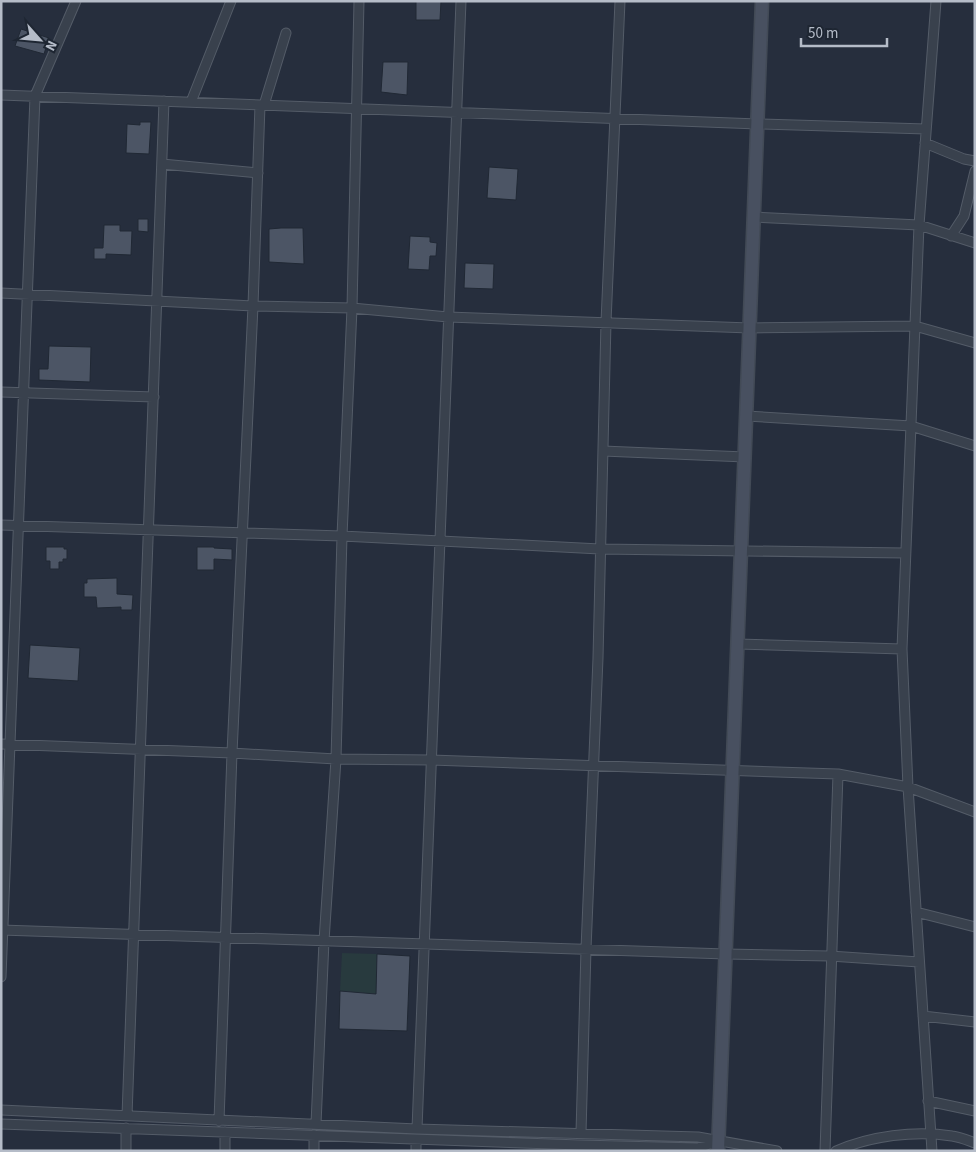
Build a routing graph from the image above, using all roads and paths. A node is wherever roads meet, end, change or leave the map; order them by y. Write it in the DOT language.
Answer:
graph roads {
  1 [pos="76,1"];
  2 [pos="231,1"];
  3 [pos="359,1"];
  4 [pos="461,1"];
  5 [pos="620,1"];
  6 [pos="762,1"];
  7 [pos="936,1"];
  8 [pos="286,33"];
  9 [pos="1,95"];
  10 [pos="35,96"];
  11 [pos="164,101"];
  12 [pos="191,102"];
  13 [pos="262,105"];
  14 [pos="356,109"];
  15 [pos="457,112"];
  16 [pos="614,118"];
  17 [pos="758,124"];
  18 [pos="926,129"];
  19 [pos="925,143"];
  20 [pos="975,161"];
  21 [pos="162,164"];
  22 [pos="975,171"];
  23 [pos="258,174"];
  24 [pos="754,218"];
  25 [pos="919,226"];
  26 [pos="951,236"];
  27 [pos="975,243"];
  28 [pos="1,293"];
  29 [pos="28,294"];
  30 [pos="157,302"];
  31 [pos="254,306"];
  32 [pos="352,308"];
  33 [pos="448,317"];
  34 [pos="606,322"];
  35 [pos="915,326"];
  36 [pos="750,328"];
  37 [pos="975,343"];
  38 [pos="1,392"];
  39 [pos="24,392"];
  40 [pos="154,397"];
  41 [pos="746,416"];
  42 [pos="911,426"];
  43 [pos="975,446"];
  44 [pos="603,451"];
  45 [pos="745,457"];
  46 [pos="1,525"];
  47 [pos="18,526"];
  48 [pos="150,531"];
  49 [pos="242,534"];
  50 [pos="342,536"];
  51 [pos="440,542"];
  52 [pos="600,549"];
  53 [pos="741,550"];
  54 [pos="905,553"];
  55 [pos="738,644"];
  56 [pos="902,649"];
  57 [pos="6,744"];
  58 [pos="141,749"];
  59 [pos="232,753"];
  60 [pos="336,759"];
  61 [pos="431,760"];
  62 [pos="594,767"];
  63 [pos="733,771"];
  64 [pos="838,774"];
  65 [pos="908,787"];
  66 [pos="975,812"];
  67 [pos="916,912"];
  68 [pos="975,927"];
  69 [pos="2,930"];
  70 [pos="134,934"];
  71 [pos="226,937"];
  72 [pos="324,940"];
  73 [pos="424,944"];
  74 [pos="586,949"];
  75 [pos="726,954"];
  76 [pos="830,956"];
  77 [pos="919,962"];
  78 [pos="1,977"];
  79 [pos="923,1016"];
  80 [pos="975,1022"];
  81 [pos="928,1101"];
  82 [pos="1,1110"];
  83 [pos="975,1111"];
  84 [pos="127,1116"];
  85 [pos="219,1121"];
  86 [pos="1,1124"];
  87 [pos="316,1124"];
  88 [pos="126,1128"];
  89 [pos="416,1129"];
  90 [pos="225,1132"];
  91 [pos="581,1133"];
  92 [pos="930,1134"];
  93 [pos="314,1135"];
  94 [pos="416,1140"];
  95 [pos="975,1143"];
  96 [pos="718,1146"];
  97 [pos="580,1148"];
  98 [pos="126,1151"];
  99 [pos="224,1151"];
  100 [pos="314,1151"];
  101 [pos="416,1151"];
  102 [pos="776,1151"];
  103 [pos="824,1151"];
  104 [pos="836,1151"];
  105 [pos="932,1151"];
  1 -- 10 [label="street"];
  2 -- 12 [label="street"];
  3 -- 14 [label="street"];
  4 -- 15 [label="street"];
  5 -- 16 [label="street"];
  6 -- 17 [label="street"];
  7 -- 18 [label="street"];
  8 -- 13 [label="street"];
  9 -- 10 [label="street"];
  10 -- 11 [label="street"];
  10 -- 29 [label="street"];
  11 -- 12 [label="street"];
  11 -- 21 [label="street"];
  12 -- 13 [label="street"];
  13 -- 14 [label="street"];
  13 -- 23 [label="street"];
  14 -- 15 [label="street"];
  14 -- 32 [label="street"];
  15 -- 16 [label="street"];
  15 -- 33 [label="street"];
  16 -- 17 [label="street"];
  16 -- 34 [label="street"];
  17 -- 18 [label="street"];
  17 -- 24 [label="street"];
  18 -- 19 [label="street"];
  19 -- 20 [label="street"];
  19 -- 25 [label="street"];
  21 -- 23 [label="street"];
  21 -- 30 [label="street"];
  22 -- 26 [label="street"];
  23 -- 31 [label="street"];
  24 -- 25 [label="street"];
  24 -- 36 [label="street"];
  25 -- 26 [label="street"];
  25 -- 35 [label="street"];
  26 -- 27 [label="street"];
  28 -- 29 [label="street"];
  29 -- 30 [label="street"];
  29 -- 39 [label="street"];
  30 -- 31 [label="street"];
  30 -- 40 [label="street"];
  31 -- 32 [label="street"];
  31 -- 49 [label="street"];
  32 -- 33 [label="street"];
  32 -- 50 [label="street"];
  33 -- 34 [label="street"];
  33 -- 51 [label="street"];
  34 -- 36 [label="street"];
  34 -- 44 [label="street"];
  35 -- 36 [label="street"];
  35 -- 37 [label="street"];
  35 -- 42 [label="street"];
  36 -- 41 [label="street"];
  38 -- 39 [label="street"];
  39 -- 40 [label="street"];
  39 -- 47 [label="street"];
  40 -- 48 [label="street"];
  41 -- 42 [label="street"];
  41 -- 45 [label="street"];
  42 -- 43 [label="street"];
  42 -- 54 [label="street"];
  44 -- 45 [label="street"];
  44 -- 52 [label="street"];
  45 -- 53 [label="street"];
  46 -- 47 [label="street"];
  47 -- 48 [label="street"];
  47 -- 57 [label="street"];
  48 -- 49 [label="street"];
  48 -- 58 [label="street"];
  49 -- 50 [label="street"];
  49 -- 59 [label="street"];
  50 -- 51 [label="street"];
  50 -- 60 [label="street"];
  51 -- 52 [label="street"];
  51 -- 61 [label="street"];
  52 -- 53 [label="street"];
  52 -- 62 [label="street"];
  53 -- 54 [label="street"];
  53 -- 55 [label="street"];
  54 -- 56 [label="street"];
  55 -- 56 [label="street"];
  55 -- 63 [label="street"];
  56 -- 65 [label="street"];
  57 -- 58 [label="street"];
  57 -- 69 [label="street"];
  58 -- 59 [label="street"];
  58 -- 70 [label="street"];
  59 -- 60 [label="street"];
  59 -- 71 [label="street"];
  60 -- 61 [label="street"];
  60 -- 72 [label="street"];
  61 -- 62 [label="street"];
  61 -- 73 [label="street"];
  62 -- 63 [label="street"];
  62 -- 74 [label="street"];
  63 -- 64 [label="street"];
  63 -- 75 [label="street"];
  64 -- 65 [label="street"];
  64 -- 76 [label="street"];
  65 -- 66 [label="street"];
  65 -- 67 [label="street"];
  67 -- 68 [label="street"];
  67 -- 77 [label="street"];
  69 -- 70 [label="street"];
  69 -- 78 [label="street"];
  70 -- 71 [label="street"];
  70 -- 84 [label="street"];
  71 -- 72 [label="street"];
  71 -- 85 [label="street"];
  72 -- 73 [label="street"];
  72 -- 87 [label="street"];
  73 -- 74 [label="street"];
  73 -- 89 [label="street"];
  74 -- 75 [label="street"];
  74 -- 91 [label="street"];
  75 -- 76 [label="street"];
  75 -- 96 [label="street"];
  76 -- 77 [label="street"];
  76 -- 103 [label="street"];
  77 -- 79 [label="street"];
  79 -- 80 [label="street"];
  79 -- 81 [label="street"];
  81 -- 83 [label="street"];
  81 -- 92 [label="street"];
  82 -- 84 [label="street"];
  84 -- 85 [label="street"];
  85 -- 87 [label="street"];
  86 -- 88 [label="street"];
  87 -- 89 [label="street"];
  88 -- 90 [label="street"];
  88 -- 98 [label="street"];
  89 -- 91 [label="street"];
  90 -- 93 [label="street"];
  90 -- 99 [label="street"];
  91 -- 96 [label="street"];
  92 -- 95 [label="street"];
  92 -- 104 [label="street"];
  92 -- 105 [label="street"];
  93 -- 94 [label="street"];
  93 -- 100 [label="street"];
  94 -- 97 [label="street"];
  94 -- 101 [label="street"];
  96 -- 97 [label="street"];
  96 -- 102 [label="street"];
}
